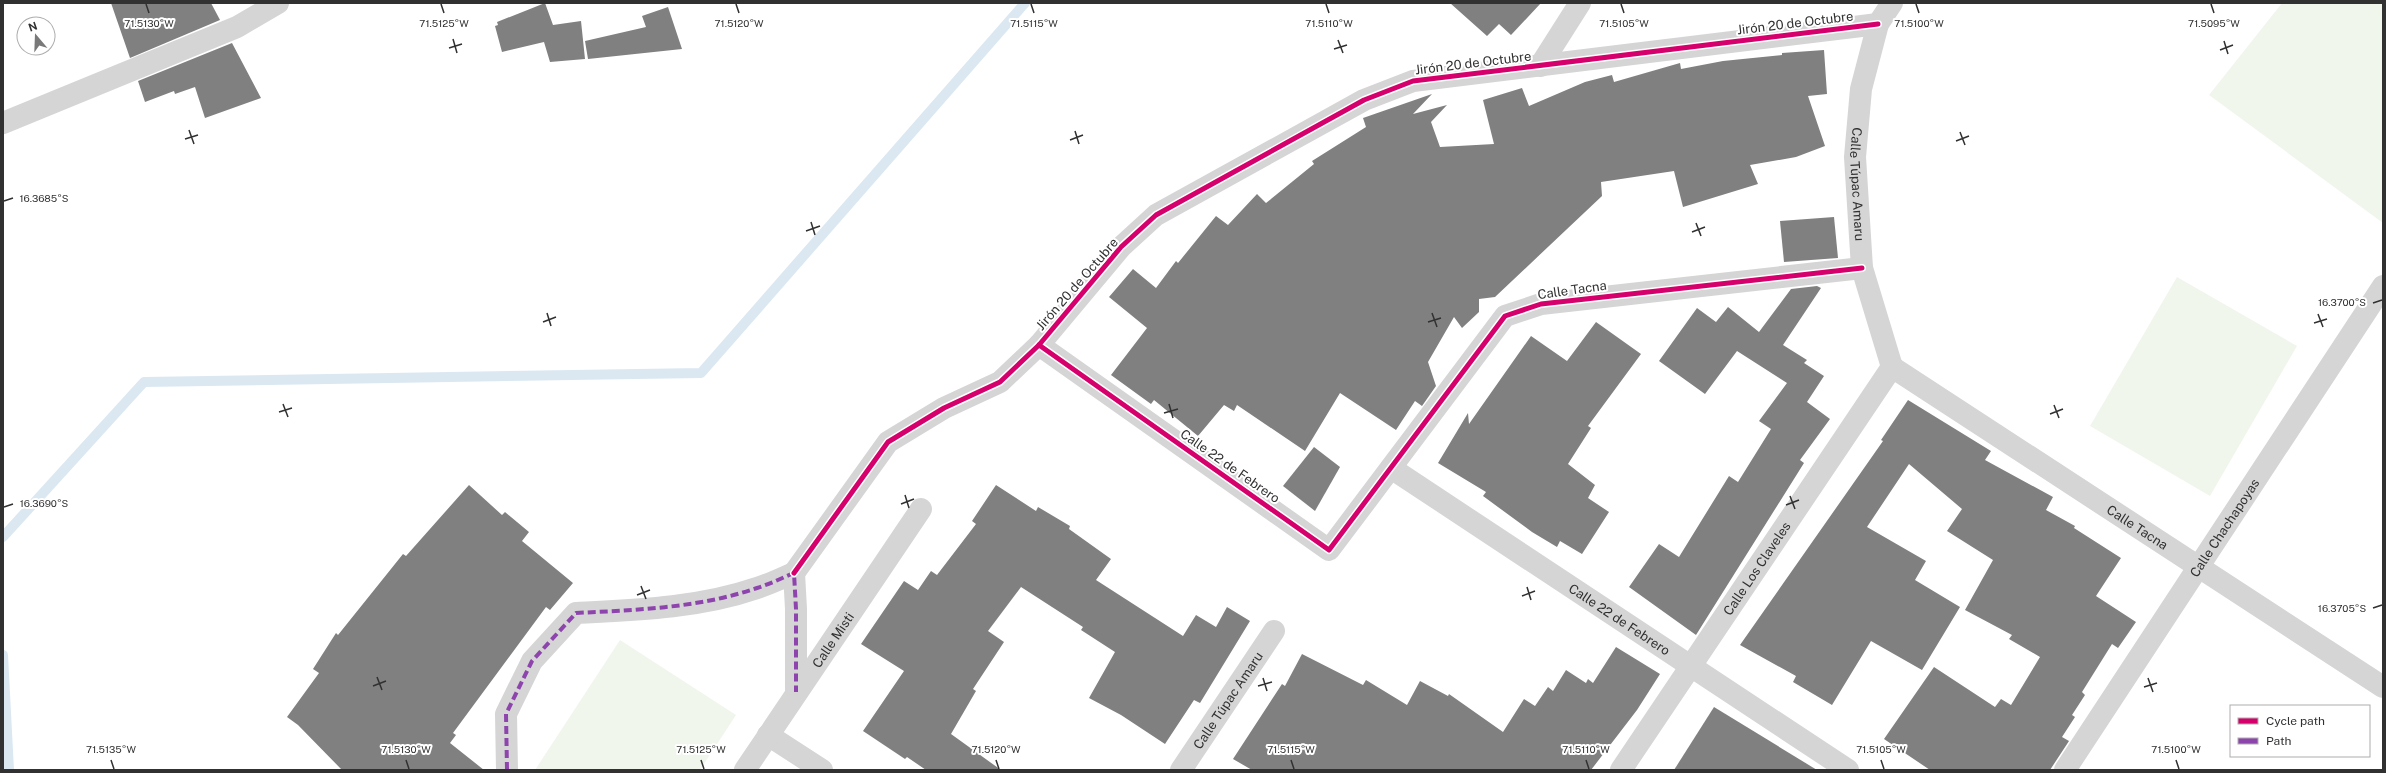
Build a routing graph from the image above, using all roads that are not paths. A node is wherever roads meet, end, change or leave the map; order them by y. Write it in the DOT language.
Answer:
graph roads {
  1 [pos="278,3"];
  2 [pos="1580,3"];
  3 [pos="1892,3"];
  4 [pos="1878,24"];
  5 [pos="1540,66"];
  6 [pos="3,123"];
  7 [pos="1862,268"];
  8 [pos="2383,286"];
  9 [pos="1039,344"];
  10 [pos="1892,368"];
  11 [pos="1391,468"];
  12 [pos="921,509"];
  13 [pos="1329,550"];
  14 [pos="2198,567"];
  15 [pos="794,572"];
  16 [pos="1274,631"];
  17 [pos="1691,666"];
  18 [pos="2383,687"];
  19 [pos="796,692"];
  20 [pos="768,735"];
  21 [pos="507,770"];
  22 [pos="744,770"];
  23 [pos="822,770"];
  24 [pos="1181,770"];
  25 [pos="1621,770"];
  26 [pos="1848,770"];
  27 [pos="2065,770"];
  1 -- 6 [label="street"];
  2 -- 5 [label="street"];
  3 -- 4 [label="street, Calle Túpac Amaru"];
  4 -- 5 [label="street, Jirón 20 de Octubre"];
  4 -- 7 [label="street, Calle Túpac Amaru"];
  5 -- 9 [label="street, Jirón 20 de Octubre"];
  7 -- 10 [label="street, Calle Túpac Amaru"];
  7 -- 11 [label="street, Calle Tacna"];
  8 -- 14 [label="street, Calle Chachapoyas"];
  9 -- 13 [label="street, Calle 22 de Febrero"];
  9 -- 15 [label="street, Jirón 20 de Octubre"];
  10 -- 14 [label="street, Calle Tacna"];
  10 -- 17 [label="street, Calle Los Claveles"];
  11 -- 13 [label="street, Calle Tacna"];
  11 -- 17 [label="street, Calle 22 de Febrero"];
  12 -- 19 [label="street, Calle Misti"];
  14 -- 18 [label="street, Calle Tacna"];
  14 -- 27 [label="street, Calle Chachapoyas"];
  15 -- 19 [label="street"];
  15 -- 21 [label="street"];
  16 -- 24 [label="street, Calle Túpac Amaru"];
  17 -- 25 [label="street, Calle Los Claveles"];
  17 -- 26 [label="street, Calle 22 de Febrero"];
  19 -- 20 [label="street, Calle Misti"];
  20 -- 22 [label="street, Calle Misti"];
  20 -- 23 [label="street"];
}
